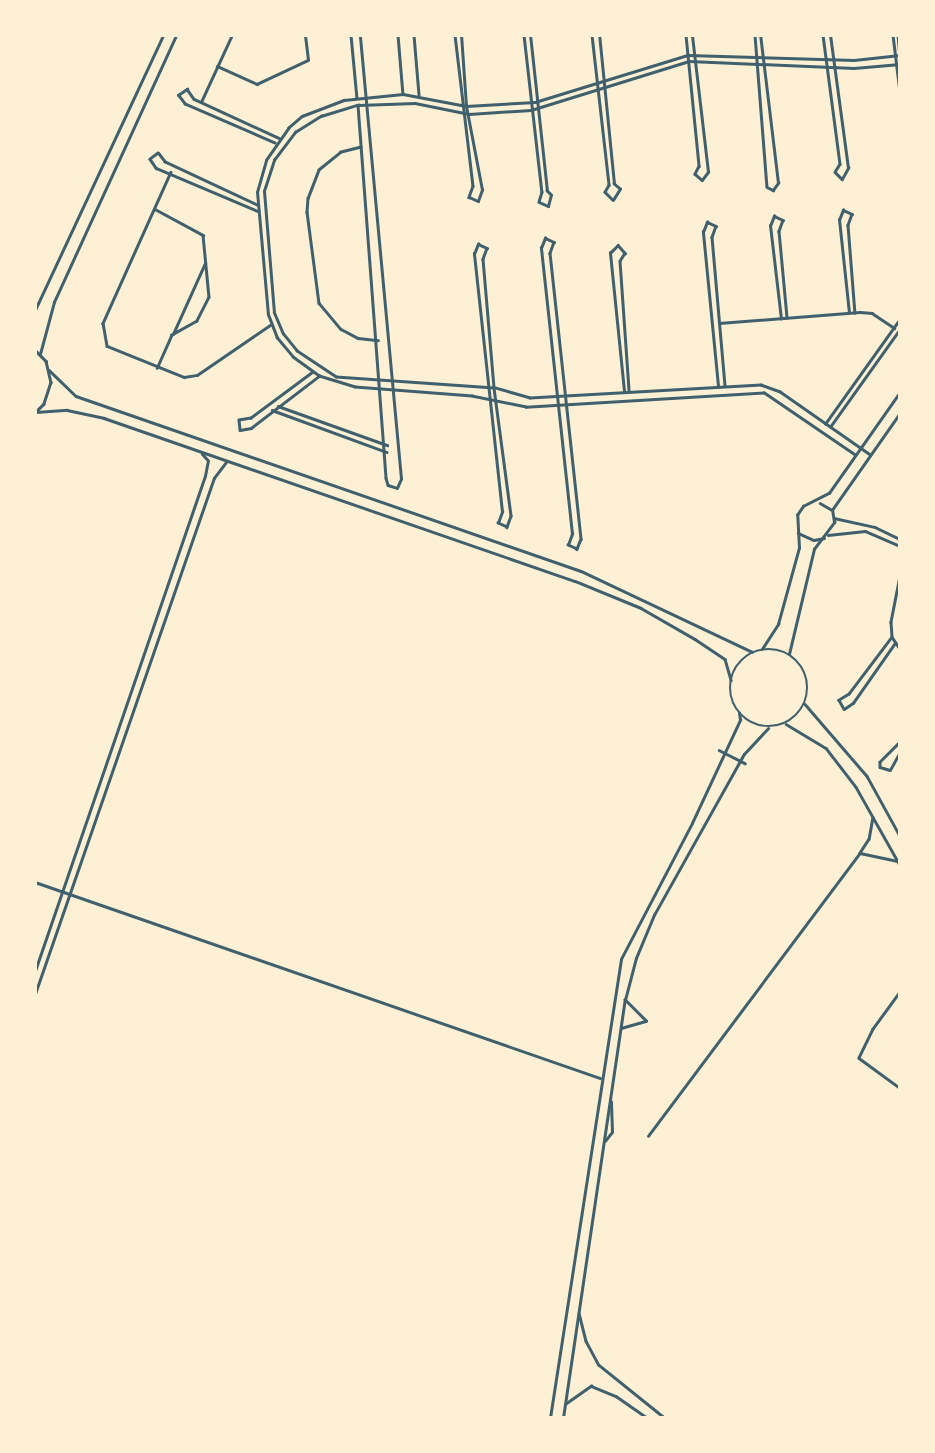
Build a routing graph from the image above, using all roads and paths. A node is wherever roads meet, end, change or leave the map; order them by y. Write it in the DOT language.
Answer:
graph roads {
  1 [pos="163,35"];
  2 [pos="176,35"];
  3 [pos="232,35"];
  4 [pos="305,35"];
  5 [pos="351,35"];
  6 [pos="360,35"];
  7 [pos="398,35"];
  8 [pos="414,35"];
  9 [pos="455,35"];
  10 [pos="461,35"];
  11 [pos="524,35"];
  12 [pos="530,35"];
  13 [pos="592,35"];
  14 [pos="599,35"];
  15 [pos="686,35"];
  16 [pos="692,35"];
  17 [pos="755,35"];
  18 [pos="760,35"];
  19 [pos="823,35"];
  20 [pos="830,35"];
  21 [pos="892,35"];
  22 [pos="898,35"];
  23 [pos="688,55"];
  24 [pos="694,55"];
  25 [pos="894,55"];
  26 [pos="900,55"];
  27 [pos="760,57"];
  28 [pos="825,59"];
  29 [pos="832,59"];
  30 [pos="689,61"];
  31 [pos="695,62"];
  32 [pos="757,64"];
  33 [pos="764,64"];
  34 [pos="899,64"];
  35 [pos="217,66"];
  36 [pos="827,67"];
  37 [pos="834,67"];
  38 [pos="604,82"];
  39 [pos="597,86"];
  40 [pos="603,87"];
  41 [pos="900,92"];
  42 [pos="403,94"];
  43 [pos="419,96"];
  44 [pos="365,97"];
  45 [pos="357,98"];
  46 [pos="201,102"];
  47 [pos="533,102"];
  48 [pos="366,104"];
  49 [pos="358,105"];
  50 [pos="461,105"];
  51 [pos="466,106"];
  52 [pos="536,109"];
  53 [pos="531,110"];
  54 [pos="462,113"];
  55 [pos="469,114"];
  56 [pos="279,138"];
  57 [pos="275,143"];
  58 [pos="361,147"];
  59 [pos="172,172"];
  60 [pos="257,205"];
  61 [pos="155,209"];
  62 [pos="258,211"];
  63 [pos="206,260"];
  64 [pos="35,310"];
  65 [pos="849,313"];
  66 [pos="855,313"];
  67 [pos="781,318"];
  68 [pos="787,318"];
  69 [pos="900,319"];
  70 [pos="719,323"];
  71 [pos="271,325"];
  72 [pos="894,328"];
  73 [pos="900,329"];
  74 [pos="172,335"];
  75 [pos="378,340"];
  76 [pos="35,350"];
  77 [pos="40,354"];
  78 [pos="157,368"];
  79 [pos="49,370"];
  80 [pos="313,372"];
  81 [pos="319,376"];
  82 [pos="392,380"];
  83 [pos="381,381"];
  84 [pos="725,385"];
  85 [pos="718,386"];
  86 [pos="487,387"];
  87 [pos="382,388"];
  88 [pos="392,388"];
  89 [pos="494,388"];
  90 [pos="624,391"];
  91 [pos="629,391"];
  92 [pos="900,392"];
  93 [pos="564,396"];
  94 [pos="555,397"];
  95 [pos="489,399"];
  96 [pos="496,400"];
  97 [pos="278,405"];
  98 [pos="558,405"];
  99 [pos="566,405"];
  100 [pos="272,410"];
  101 [pos="35,412"];
  102 [pos="900,412"];
  103 [pos="825,424"];
  104 [pos="830,427"];
  105 [pos="387,446"];
  106 [pos="860,448"];
  107 [pos="199,452"];
  108 [pos="387,452"];
  109 [pos="855,455"];
  110 [pos="870,455"];
  111 [pos="228,462"];
  112 [pos="818,502"];
  113 [pos="832,510"];
  114 [pos="834,518"];
  115 [pos="798,533"];
  116 [pos="827,536"];
  117 [pos="900,539"];
  118 [pos="900,546"];
  119 [pos="900,576"];
  120 [pos="892,637"];
  121 [pos="895,643"];
  122 [pos="762,649"];
  123 [pos="900,649"];
  124 [pos="752,652"];
  125 [pos="789,654"];
  126 [pos="731,680"];
  127 [pos="805,704"];
  128 [pos="738,713"];
  129 [pos="786,724"];
  130 [pos="768,728"];
  131 [pos="900,742"];
  132 [pos="719,750"];
  133 [pos="900,752"];
  134 [pos="724,753"];
  135 [pos="742,762"];
  136 [pos="873,817"];
  137 [pos="900,836"];
  138 [pos="860,853"];
  139 [pos="899,863"];
  140 [pos="35,882"];
  141 [pos="62,892"];
  142 [pos="69,894"];
  143 [pos="35,971"];
  144 [pos="900,992"];
  145 [pos="35,994"];
  146 [pos="625,1000"];
  147 [pos="620,1028"];
  148 [pos="600,1078"];
  149 [pos="900,1088"];
  150 [pos="610,1101"];
  151 [pos="648,1136"];
  152 [pos="603,1144"];
  153 [pos="579,1312"];
  154 [pos="565,1404"];
  155 [pos="551,1418"];
  156 [pos="563,1418"];
  157 [pos="647,1418"];
  158 [pos="665,1418"];
  1 -- 64 [label="street"];
  2 -- 77 [label="street"];
  3 -- 35 [label="street"];
  4 -- 35 [label="street"];
  5 -- 45 [label="street"];
  6 -- 44 [label="street"];
  7 -- 42 [label="street"];
  8 -- 43 [label="street"];
  9 -- 50 [label="street"];
  10 -- 51 [label="street"];
  11 -- 47 [label="street"];
  12 -- 47 [label="street"];
  13 -- 39 [label="street"];
  14 -- 38 [label="street"];
  15 -- 23 [label="street"];
  16 -- 24 [label="street"];
  17 -- 27 [label="street"];
  18 -- 27 [label="street"];
  19 -- 28 [label="street"];
  20 -- 29 [label="street"];
  21 -- 25 [label="street"];
  22 -- 26 [label="street"];
  23 -- 24 [label="street"];
  23 -- 30 [label="street"];
  23 -- 38 [label="street"];
  24 -- 27 [label="street"];
  24 -- 31 [label="street"];
  25 -- 26 [label="street"];
  25 -- 29 [label="street"];
  25 -- 34 [label="street"];
  27 -- 28 [label="street"];
  27 -- 32 [label="street"];
  27 -- 33 [label="street"];
  28 -- 29 [label="street"];
  28 -- 36 [label="street"];
  29 -- 37 [label="street"];
  30 -- 31 [label="street"];
  30 -- 31 [label="street"];
  30 -- 40 [label="street"];
  31 -- 32 [label="street"];
  32 -- 33 [label="street"];
  32 -- 33 [label="street"];
  33 -- 36 [label="street"];
  34 -- 37 [label="street"];
  34 -- 41 [label="street"];
  35 -- 46 [label="street"];
  36 -- 37 [label="street"];
  36 -- 37 [label="street"];
  38 -- 39 [label="street"];
  38 -- 40 [label="street"];
  39 -- 40 [label="street"];
  39 -- 40 [label="street"];
  39 -- 47 [label="street"];
  39 -- 52 [label="street"];
  42 -- 43 [label="street"];
  42 -- 44 [label="street"];
  43 -- 50 [label="street"];
  44 -- 45 [label="street"];
  44 -- 48 [label="street"];
  45 -- 56 [label="street"];
  46 -- 56 [label="street"];
  46 -- 57 [label="street"];
  47 -- 51 [label="street"];
  47 -- 52 [label="street"];
  47 -- 53 [label="street"];
  48 -- 49 [label="street"];
  48 -- 54 [label="street"];
  48 -- 82 [label="street"];
  49 -- 58 [label="street"];
  49 -- 83 [label="street"];
  50 -- 51 [label="street"];
  50 -- 54 [label="street"];
  51 -- 55 [label="street"];
  52 -- 53 [label="street"];
  52 -- 53 [label="street"];
  53 -- 55 [label="street"];
  54 -- 55 [label="street"];
  54 -- 55 [label="street"];
  56 -- 57 [label="street"];
  57 -- 60 [label="street"];
  58 -- 75 [label="street"];
  58 -- 75 [label="street"];
  59 -- 60 [label="street"];
  59 -- 61 [label="street"];
  59 -- 62 [label="street"];
  60 -- 62 [label="street"];
  61 -- 63 [label="street"];
  61 -- 78 [label="street"];
  62 -- 71 [label="street"];
  63 -- 74 [label="street"];
  63 -- 74 [label="street"];
  65 -- 66 [label="street"];
  65 -- 66 [label="street"];
  65 -- 68 [label="street"];
  66 -- 72 [label="street"];
  67 -- 68 [label="street"];
  67 -- 68 [label="street"];
  67 -- 70 [label="street"];
  69 -- 72 [label="street"];
  70 -- 84 [label="street"];
  70 -- 85 [label="street"];
  71 -- 78 [label="street"];
  71 -- 80 [label="street"];
  72 -- 103 [label="street"];
  73 -- 104 [label="street"];
  74 -- 78 [label="street"];
  75 -- 83 [label="street"];
  76 -- 77 [label="street"];
  77 -- 79 [label="street"];
  79 -- 101 [label="street"];
  79 -- 124 [label="street"];
  80 -- 81 [label="street"];
  80 -- 100 [label="street"];
  81 -- 87 [label="street"];
  81 -- 97 [label="street"];
  82 -- 83 [label="street"];
  82 -- 86 [label="street"];
  82 -- 88 [label="street"];
  83 -- 87 [label="street"];
  84 -- 85 [label="street"];
  84 -- 103 [label="street"];
  85 -- 91 [label="street"];
  86 -- 89 [label="street"];
  86 -- 89 [label="street"];
  86 -- 95 [label="street"];
  87 -- 88 [label="street"];
  87 -- 105 [label="street"];
  88 -- 95 [label="street"];
  88 -- 108 [label="street"];
  89 -- 94 [label="street"];
  89 -- 96 [label="street"];
  90 -- 91 [label="street"];
  90 -- 91 [label="street"];
  90 -- 93 [label="street"];
  92 -- 106 [label="street"];
  93 -- 94 [label="street"];
  93 -- 94 [label="street"];
  93 -- 99 [label="street"];
  94 -- 98 [label="street"];
  95 -- 96 [label="street"];
  95 -- 96 [label="street"];
  96 -- 98 [label="street"];
  97 -- 100 [label="street"];
  97 -- 105 [label="street"];
  98 -- 99 [label="street"];
  98 -- 99 [label="street"];
  99 -- 109 [label="street"];
  100 -- 108 [label="street"];
  101 -- 107 [label="street"];
  102 -- 110 [label="street"];
  103 -- 104 [label="street"];
  104 -- 106 [label="street"];
  105 -- 108 [label="street"];
  106 -- 109 [label="street"];
  106 -- 110 [label="street"];
  107 -- 111 [label="street"];
  107 -- 141 [label="street"];
  109 -- 112 [label="street"];
  110 -- 113 [label="street"];
  111 -- 126 [label="street"];
  111 -- 142 [label="street"];
  112 -- 113 [label="street"];
  112 -- 115 [label="street"];
  113 -- 114 [label="street"];
  114 -- 116 [label="street"];
  114 -- 117 [label="street"];
  115 -- 116 [label="street"];
  115 -- 122 [label="street"];
  116 -- 118 [label="street"];
  116 -- 125 [label="street"];
  119 -- 120 [label="street"];
  120 -- 121 [label="street"];
  120 -- 121 [label="street"];
  121 -- 123 [label="street"];
  122 -- 124 [label="street"];
  122 -- 125 [label="street"];
  124 -- 126 [label="street"];
  125 -- 127 [label="street"];
  126 -- 128 [label="street"];
  127 -- 129 [label="street"];
  127 -- 137 [label="street"];
  128 -- 130 [label="street"];
  128 -- 134 [label="street"];
  129 -- 130 [label="street"];
  129 -- 136 [label="street"];
  130 -- 135 [label="street"];
  131 -- 133 [label="street"];
  132 -- 134 [label="street"];
  134 -- 135 [label="street"];
  134 -- 148 [label="street"];
  135 -- 146 [label="street"];
  136 -- 138 [label="street"];
  136 -- 139 [label="street"];
  138 -- 139 [label="street"];
  138 -- 151 [label="street"];
  140 -- 141 [label="street"];
  141 -- 142 [label="street"];
  141 -- 143 [label="street"];
  142 -- 145 [label="street"];
  142 -- 148 [label="street"];
  144 -- 149 [label="street"];
  146 -- 147 [label="street"];
  146 -- 147 [label="street"];
  147 -- 150 [label="street"];
  148 -- 155 [label="street"];
  150 -- 152 [label="street"];
  150 -- 152 [label="street"];
  152 -- 153 [label="street"];
  153 -- 154 [label="street"];
  153 -- 158 [label="street"];
  154 -- 156 [label="street"];
  154 -- 157 [label="street"];
}
